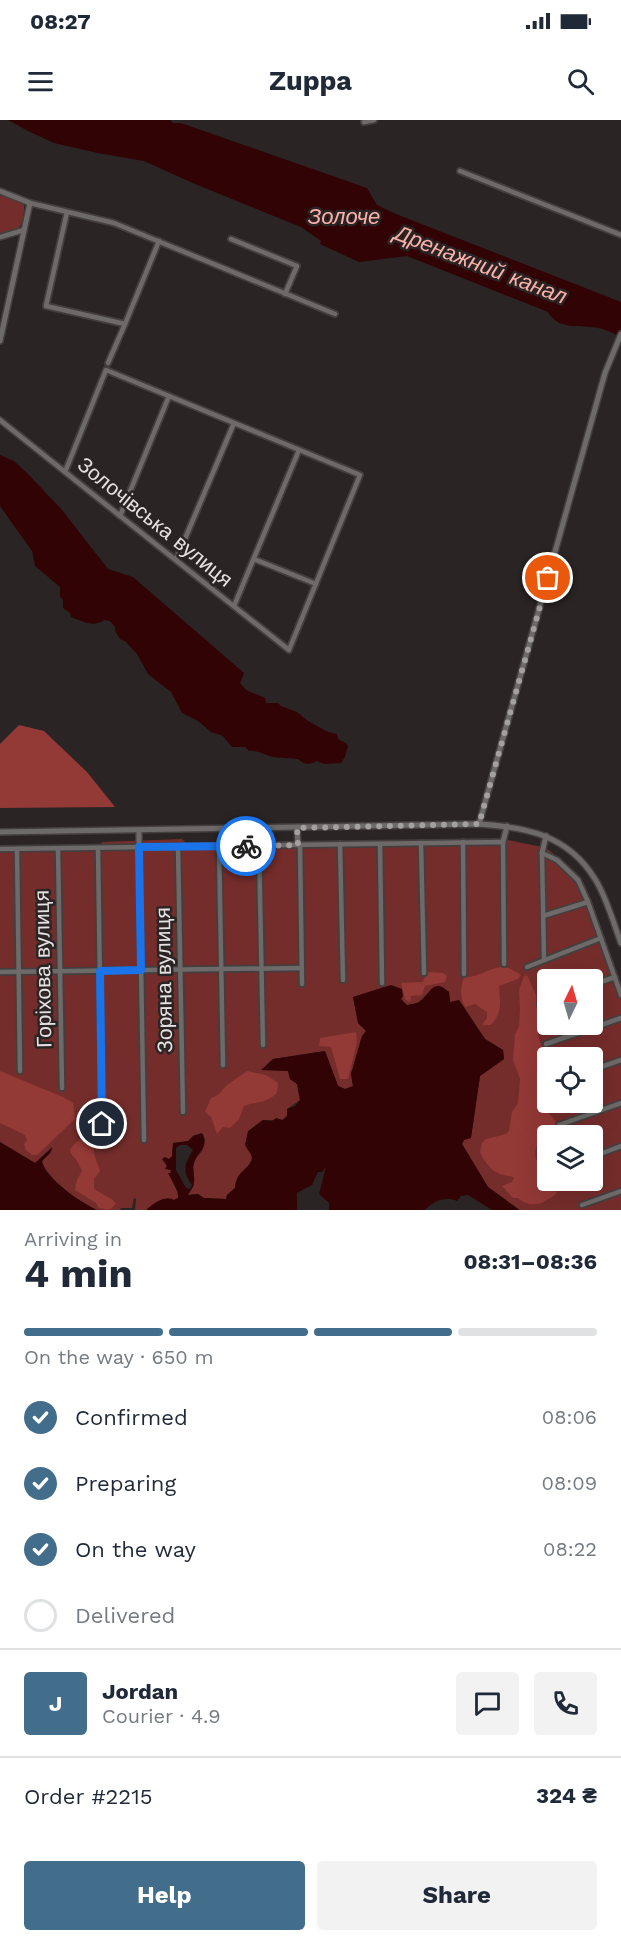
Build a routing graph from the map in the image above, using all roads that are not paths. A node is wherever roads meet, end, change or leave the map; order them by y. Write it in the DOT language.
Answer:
graph roads {
  1 [pos="374,120"];
  2 [pos="364,122"];
  3 [pos="460,171"];
  4 [pos="1,192"];
  5 [pos="30,203"];
  6 [pos="67,212"];
  7 [pos="24,230"];
  8 [pos="621,235"];
  9 [pos="0,237"];
  10 [pos="231,239"];
  11 [pos="159,241"];
  12 [pos="285,294"];
  13 [pos="335,314"];
  14 [pos="125,324"];
  15 [pos="620,336"];
  16 [pos="0,341"];
  17 [pos="108,363"];
  18 [pos="169,396"];
  19 [pos="0,420"];
  20 [pos="234,423"];
  21 [pos="299,450"];
  22 [pos="65,471"];
  23 [pos="120,516"];
  24 [pos="254,559"];
  25 [pos="176,560"];
  26 [pos="316,584"];
  27 [pos="234,606"];
  28 [pos="479,824"];
  29 [pos="507,826"];
  30 [pos="297,828"];
  31 [pos="139,830"];
  32 [pos="0,832"];
  33 [pos="546,836"];
  34 [pos="463,842"];
  35 [pos="503,842"];
  36 [pos="421,843"];
  37 [pos="340,844"];
  38 [pos="380,844"];
  39 [pos="260,845"];
  40 [pos="299,845"];
  41 [pos="219,846"];
  42 [pos="139,847"];
  43 [pos="178,847"];
  44 [pos="98,848"];
  45 [pos="0,849"];
  46 [pos="16,849"];
  47 [pos="58,849"];
  48 [pos="542,853"];
  49 [pos="588,902"];
  50 [pos="543,916"];
  51 [pos="601,938"];
  52 [pos="621,943"];
  53 [pos="544,960"];
  54 [pos="504,964"];
  55 [pos="526,966"];
  56 [pos="262,968"];
  57 [pos="302,968"];
  58 [pos="180,969"];
  59 [pos="221,969"];
  60 [pos="141,970"];
  61 [pos="60,971"];
  62 [pos="100,971"];
  63 [pos="0,972"];
  64 [pos="19,972"];
  65 [pos="424,973"];
  66 [pos="464,974"];
  67 [pos="615,977"];
  68 [pos="343,980"];
  69 [pos="603,981"];
  70 [pos="382,983"];
  71 [pos="302,984"];
  72 [pos="621,995"];
  73 [pos="621,1018"];
  74 [pos="546,1044"];
  75 [pos="263,1045"];
  76 [pos="621,1060"];
  77 [pos="223,1065"];
  78 [pos="603,1066"];
  79 [pos="20,1071"];
  80 [pos="62,1088"];
  81 [pos="621,1103"];
  82 [pos="183,1112"];
  83 [pos="102,1124"];
  84 [pos="560,1125"];
  85 [pos="144,1140"];
  86 [pos="621,1146"];
  87 [pos="603,1152"];
  88 [pos="621,1191"];
  89 [pos="582,1205"];
  1 -- 2 [label="street"];
  3 -- 8 [label="street"];
  4 -- 5 [label="street"];
  5 -- 6 [label="street"];
  5 -- 7 [label="street"];
  6 -- 11 [label="street"];
  6 -- 14 [label="street"];
  7 -- 9 [label="street"];
  7 -- 16 [label="street"];
  10 -- 12 [label="street"];
  11 -- 12 [label="street"];
  11 -- 14 [label="street"];
  12 -- 13 [label="street"];
  14 -- 17 [label="street"];
  15 -- 28 [label="street"];
  18 -- 20 [label="street"];
  18 -- 22 [label="street"];
  18 -- 23 [label="street"];
  19 -- 22 [label="street, Золочівська вулиця"];
  20 -- 21 [label="street"];
  20 -- 25 [label="street"];
  21 -- 24 [label="street"];
  21 -- 26 [label="street"];
  22 -- 23 [label="street, Золочівська вулиця"];
  23 -- 25 [label="street, Золочівська вулиця"];
  24 -- 26 [label="street"];
  24 -- 27 [label="street"];
  25 -- 27 [label="street, Золочівська вулиця"];
  26 -- 27 [label="street, Золочівська вулиця"];
  28 -- 29 [label="street"];
  28 -- 30 [label="street"];
  29 -- 33 [label="street"];
  29 -- 35 [label="street"];
  30 -- 31 [label="street"];
  30 -- 40 [label="street"];
  31 -- 32 [label="street"];
  31 -- 42 [label="street"];
  33 -- 48 [label="street"];
  33 -- 52 [label="street"];
  34 -- 35 [label="street"];
  34 -- 36 [label="street"];
  34 -- 66 [label="street"];
  35 -- 54 [label="street"];
  36 -- 38 [label="street"];
  36 -- 65 [label="street"];
  37 -- 38 [label="street"];
  37 -- 40 [label="street"];
  37 -- 68 [label="street"];
  38 -- 70 [label="street"];
  39 -- 40 [label="street"];
  39 -- 41 [label="street"];
  39 -- 56 [label="street"];
  40 -- 57 [label="street"];
  41 -- 43 [label="street"];
  41 -- 59 [label="street"];
  42 -- 43 [label="street"];
  42 -- 44 [label="street"];
  42 -- 60 [label="street"];
  43 -- 58 [label="street, Зоряна вулиця"];
  44 -- 47 [label="street"];
  44 -- 62 [label="street"];
  45 -- 46 [label="street"];
  46 -- 47 [label="street"];
  46 -- 64 [label="street"];
  47 -- 61 [label="street, Горіхова вулиця"];
  48 -- 49 [label="street"];
  48 -- 50 [label="street"];
  49 -- 50 [label="street"];
  49 -- 51 [label="street"];
  50 -- 53 [label="street"];
  51 -- 53 [label="street"];
  51 -- 67 [label="street"];
  53 -- 55 [label="street"];
  56 -- 57 [label="street"];
  56 -- 59 [label="street"];
  56 -- 75 [label="street"];
  57 -- 71 [label="street"];
  58 -- 59 [label="street"];
  58 -- 60 [label="street"];
  58 -- 82 [label="street, Зоряна вулиця"];
  59 -- 77 [label="street"];
  60 -- 62 [label="street"];
  60 -- 85 [label="street"];
  61 -- 62 [label="street"];
  61 -- 64 [label="street"];
  61 -- 80 [label="street, Горіхова вулиця"];
  62 -- 83 [label="street"];
  63 -- 64 [label="street"];
  64 -- 79 [label="street"];
  67 -- 69 [label="street"];
  67 -- 72 [label="street"];
  73 -- 74 [label="street"];
  76 -- 78 [label="street"];
  81 -- 84 [label="street"];
  86 -- 87 [label="street"];
  88 -- 89 [label="street"];
}
